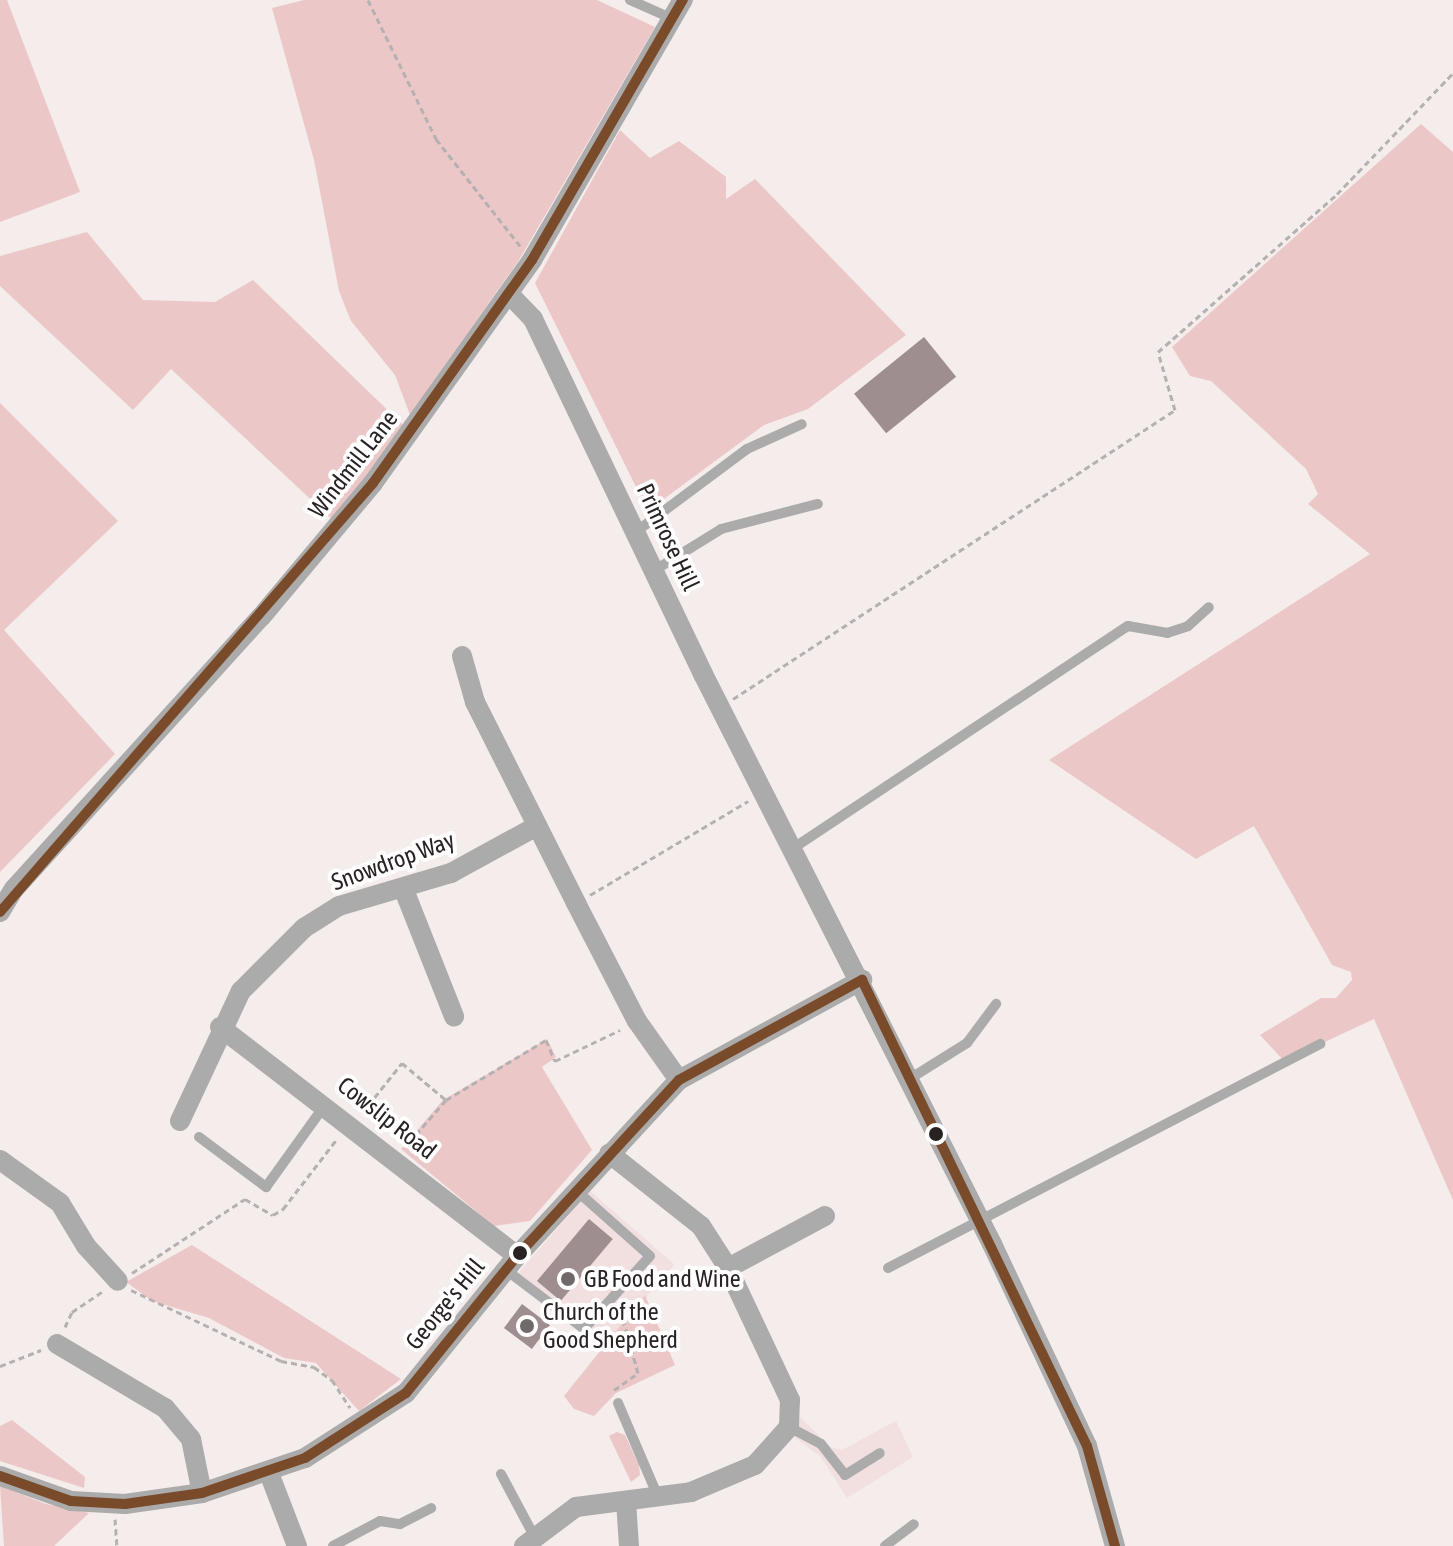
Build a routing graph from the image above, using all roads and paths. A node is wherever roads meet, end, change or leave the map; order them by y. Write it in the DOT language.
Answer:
graph roads {
  1 [pos="368,0"];
  2 [pos="630,0"];
  3 [pos="683,0"];
  4 [pos="673,19"];
  5 [pos="1453,73"];
  6 [pos="532,260"];
  7 [pos="510,295"];
  8 [pos="802,424"];
  9 [pos="818,504"];
  10 [pos="637,531"];
  11 [pos="655,570"];
  12 [pos="1209,607"];
  13 [pos="462,656"];
  14 [pos="720,708"];
  15 [pos="763,792"];
  16 [pos="537,826"];
  17 [pos="792,849"];
  18 [pos="404,890"];
  19 [pos="576,903"];
  20 [pos="0,912"];
  21 [pos="862,980"];
  22 [pos="996,1004"];
  23 [pos="454,1016"];
  24 [pos="629,1025"];
  25 [pos="220,1027"];
  26 [pos="1320,1044"];
  27 [pos="911,1078"];
  28 [pos="679,1080"];
  29 [pos="446,1100"];
  30 [pos="326,1103"];
  31 [pos="180,1121"];
  32 [pos="347,1129"];
  33 [pos="199,1137"];
  34 [pos="609,1153"];
  35 [pos="395,1158"];
  36 [pos="0,1160"];
  37 [pos="576,1190"];
  38 [pos="825,1216"];
  39 [pos="979,1218"];
  40 [pos="511,1263"];
  41 [pos="728,1268"];
  42 [pos="888,1268"];
  43 [pos="118,1281"];
  44 [pos="616,1293"];
  45 [pos="57,1344"];
  46 [pos="0,1366"];
  47 [pos="618,1403"];
  48 [pos="361,1425"];
  49 [pos="789,1427"];
  50 [pos="880,1453"];
  51 [pos="269,1473"];
  52 [pos="501,1474"];
  53 [pos="0,1476"];
  54 [pos="202,1493"];
  55 [pos="658,1497"];
  56 [pos="626,1501"];
  57 [pos="114,1504"];
  58 [pos="431,1508"];
  59 [pos="914,1524"];
  60 [pos="529,1540"];
  61 [pos="117,1546"];
  62 [pos="297,1546"];
  63 [pos="333,1546"];
  64 [pos="629,1546"];
  65 [pos="885,1546"];
  66 [pos="1115,1546"];
  1 -- 6 [label="path"];
  2 -- 4 [label="lane"];
  3 -- 4 [label="street, Windmill Lane"];
  4 -- 6 [label="street, Windmill Lane"];
  5 -- 14 [label="path"];
  6 -- 7 [label="street, Windmill Lane"];
  7 -- 10 [label="street, Primrose Hill"];
  7 -- 20 [label="street, Windmill Lane"];
  8 -- 10 [label="lane"];
  9 -- 11 [label="lane"];
  10 -- 11 [label="street, Primrose Hill"];
  11 -- 14 [label="street, Primrose Hill"];
  12 -- 17 [label="lane"];
  13 -- 16 [label="street"];
  14 -- 15 [label="street, Primrose Hill"];
  15 -- 17 [label="street, Primrose Hill"];
  15 -- 19 [label="path"];
  16 -- 18 [label="street, Snowdrop Way"];
  16 -- 19 [label="street"];
  17 -- 21 [label="street, Primrose Hill"];
  18 -- 23 [label="street"];
  18 -- 25 [label="street, Snowdrop Way"];
  19 -- 28 [label="street"];
  21 -- 27 [label="street, Primrose Hill"];
  21 -- 28 [label="street, George's Hill"];
  22 -- 27 [label="lane"];
  24 -- 29 [label="path"];
  25 -- 30 [label="street, Cowslip Road"];
  25 -- 31 [label="street, Snowdrop Way"];
  26 -- 39 [label="lane"];
  27 -- 39 [label="street, Primrose Hill"];
  28 -- 34 [label="street, George's Hill"];
  29 -- 32 [label="path"];
  29 -- 35 [label="path"];
  30 -- 32 [label="street, Cowslip Road"];
  30 -- 33 [label="lane"];
  32 -- 35 [label="street, Cowslip Road"];
  32 -- 43 [label="path"];
  34 -- 37 [label="street, George's Hill"];
  34 -- 41 [label="street"];
  35 -- 40 [label="street, Cowslip Road"];
  36 -- 43 [label="street"];
  37 -- 40 [label="street, George's Hill"];
  37 -- 44 [label="lane"];
  38 -- 41 [label="street"];
  39 -- 42 [label="lane"];
  39 -- 66 [label="street, Primrose Hill"];
  40 -- 44 [label="lane"];
  40 -- 48 [label="street, George's Hill"];
  41 -- 49 [label="street"];
  43 -- 45 [label="path"];
  43 -- 48 [label="path"];
  44 -- 47 [label="path"];
  45 -- 46 [label="path"];
  45 -- 54 [label="street"];
  47 -- 55 [label="lane"];
  48 -- 51 [label="street, George's Hill"];
  49 -- 50 [label="lane"];
  49 -- 55 [label="street"];
  51 -- 54 [label="street, George's Hill"];
  51 -- 62 [label="street"];
  52 -- 60 [label="lane"];
  53 -- 57 [label="street, George's Hill"];
  54 -- 57 [label="street, George's Hill"];
  55 -- 56 [label="street"];
  56 -- 60 [label="street"];
  56 -- 64 [label="street"];
  57 -- 61 [label="path"];
  58 -- 63 [label="lane"];
  59 -- 65 [label="lane"];
}
